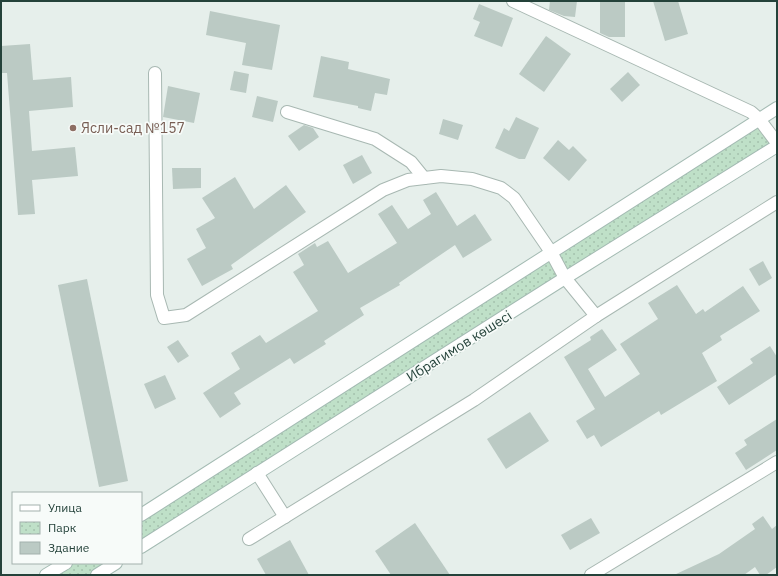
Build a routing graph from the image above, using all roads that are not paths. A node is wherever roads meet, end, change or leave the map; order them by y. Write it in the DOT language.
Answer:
graph roads {
  1 [pos="513,1"];
  2 [pos="155,73"];
  3 [pos="777,108"];
  4 [pos="287,112"];
  5 [pos="759,119"];
  6 [pos="777,145"];
  7 [pos="424,178"];
  8 [pos="777,202"];
  9 [pos="551,252"];
  10 [pos="565,278"];
  11 [pos="596,316"];
  12 [pos="777,462"];
  13 [pos="257,474"];
  14 [pos="142,514"];
  15 [pos="285,517"];
  16 [pos="249,539"];
  17 [pos="142,546"];
  18 [pos="64,564"];
  19 [pos="114,564"];
  20 [pos="46,575"];
  21 [pos="97,575"];
  22 [pos="591,575"];
  1 -- 5 [label="street"];
  2 -- 7 [label="street"];
  3 -- 5 [label="street, Ибрагимов көшесі"];
  4 -- 7 [label="street"];
  5 -- 6 [label="street, Ибрагимов көшесі"];
  5 -- 9 [label="street, Ибрагимов көшесі"];
  6 -- 10 [label="street, Ибрагимов көшесі"];
  7 -- 9 [label="street"];
  8 -- 11 [label="street"];
  9 -- 10 [label="street"];
  9 -- 14 [label="street, Ибрагимов көшесі"];
  10 -- 11 [label="street"];
  10 -- 13 [label="street, Ибрагимов көшесі"];
  11 -- 15 [label="street"];
  12 -- 22 [label="street"];
  13 -- 15 [label="street"];
  13 -- 17 [label="street, Ибрагимов көшесі"];
  15 -- 16 [label="street"];
  18 -- 20 [label="street"];
  19 -- 21 [label="street"];
}
